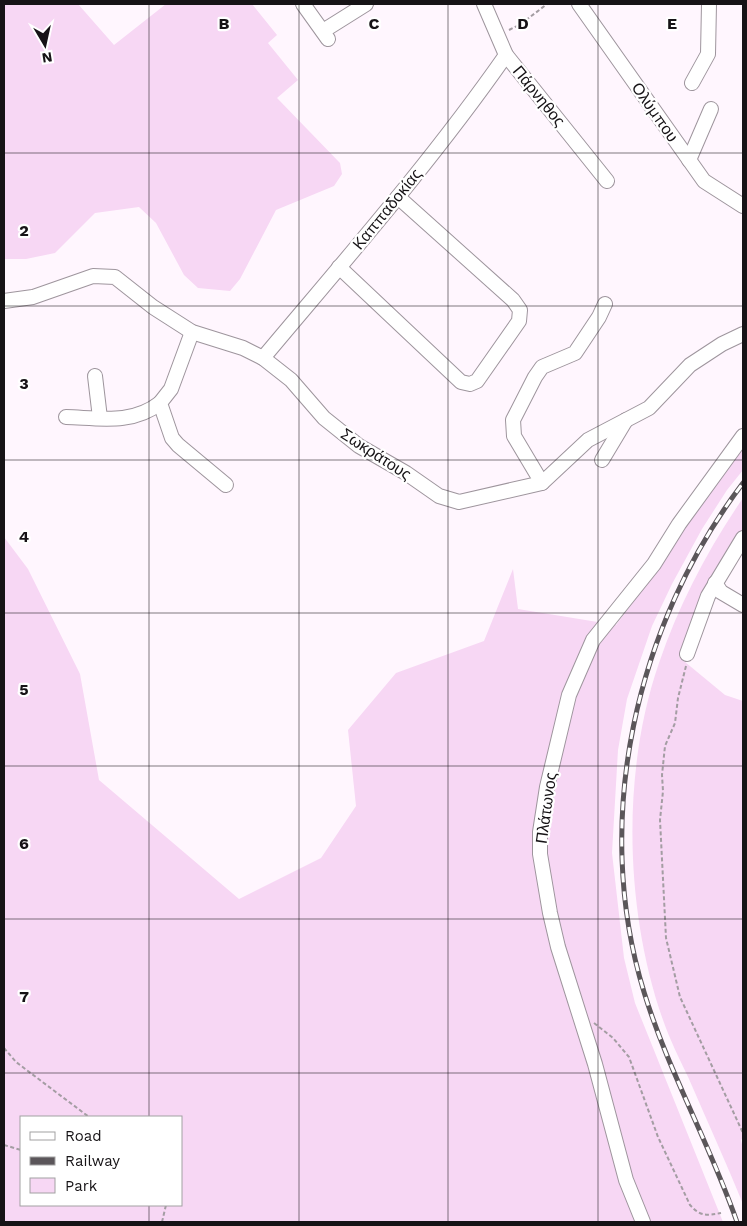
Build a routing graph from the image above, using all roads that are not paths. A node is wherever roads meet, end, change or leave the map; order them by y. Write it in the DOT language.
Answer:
graph roads {
  1 [pos="303,4"];
  2 [pos="366,4"];
  3 [pos="484,4"];
  4 [pos="579,4"];
  5 [pos="709,4"];
  6 [pos="506,55"];
  7 [pos="692,83"];
  8 [pos="712,109"];
  9 [pos="689,160"];
  10 [pos="607,181"];
  11 [pos="398,197"];
  12 [pos="743,206"];
  13 [pos="339,267"];
  14 [pos="4,301"];
  15 [pos="605,304"];
  16 [pos="192,332"];
  17 [pos="743,334"];
  18 [pos="263,358"];
  19 [pos="95,376"];
  20 [pos="160,403"];
  21 [pos="66,417"];
  22 [pos="100,418"];
  23 [pos="626,420"];
  24 [pos="743,436"];
  25 [pos="602,460"];
  26 [pos="542,483"];
  27 [pos="226,485"];
  28 [pos="743,538"];
  29 [pos="715,583"];
  30 [pos="743,605"];
  31 [pos="687,654"];
  32 [pos="643,1222"];
  1 -- 2 [label="street"];
  3 -- 6 [label="street, Πάρνηθος"];
  4 -- 9 [label="street, Ολύμπου"];
  5 -- 7 [label="street"];
  6 -- 10 [label="street, Πάρνηθος"];
  6 -- 11 [label="street, Καππαδοκίας"];
  8 -- 9 [label="street"];
  9 -- 12 [label="street, Ολύμπου"];
  11 -- 13 [label="street, Καππαδοκίας"];
  11 -- 13 [label="street"];
  13 -- 18 [label="street, Καππαδοκίας"];
  14 -- 16 [label="street, Σωκράτους"];
  15 -- 26 [label="street"];
  16 -- 18 [label="street, Σωκράτους"];
  16 -- 20 [label="street"];
  17 -- 23 [label="street, Σωκράτους"];
  18 -- 26 [label="street, Σωκράτους"];
  19 -- 22 [label="street"];
  20 -- 22 [label="street"];
  20 -- 27 [label="street"];
  21 -- 22 [label="street"];
  23 -- 25 [label="street"];
  23 -- 26 [label="street, Σωκράτους"];
  24 -- 32 [label="street, Πλάτωνος"];
  28 -- 29 [label="street"];
  29 -- 30 [label="street"];
  29 -- 31 [label="street"];
}
